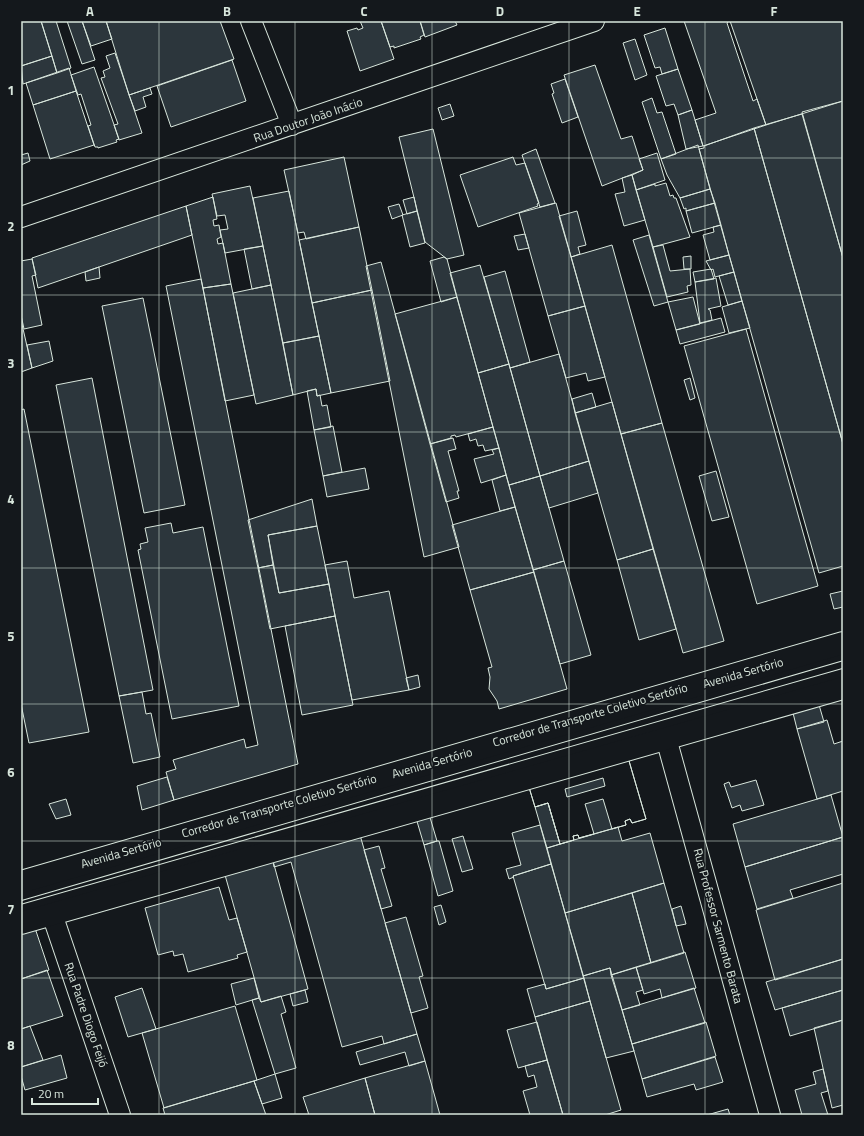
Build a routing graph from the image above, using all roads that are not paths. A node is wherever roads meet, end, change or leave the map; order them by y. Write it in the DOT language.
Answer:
graph roads {
  1 [pos="251,21"];
  2 [pos="594,21"];
  3 [pos="292,126"];
  4 [pos="21,217"];
  5 [pos="843,643"];
  6 [pos="843,655"];
  7 [pos="843,674"];
  8 [pos="843,688"];
  9 [pos="664,732"];
  10 [pos="21,882"];
  11 [pos="21,895"];
  12 [pos="50,908"];
  13 [pos="21,910"];
  14 [pos="21,923"];
  15 [pos="120,1115"];
  16 [pos="770,1115"];
  1 -- 3 [label="street"];
  2 -- 3 [label="street, Rua Doutor João Inácio"];
  3 -- 4 [label="street, Rua Doutor João Inácio"];
  5 -- 10 [label="main road, Avenida Sertório"];
  6 -- 11 [label="lane, Corredor de Transporte Coletivo Sertório"];
  7 -- 9 [label="lane"];
  8 -- 9 [label="main road"];
  9 -- 12 [label="main road"];
  9 -- 16 [label="street, Rua Professor Sarmento Barata"];
  12 -- 13 [label="lane"];
  12 -- 14 [label="main road"];
  12 -- 15 [label="street, Rua Padre Diogo Feijó"];
}
